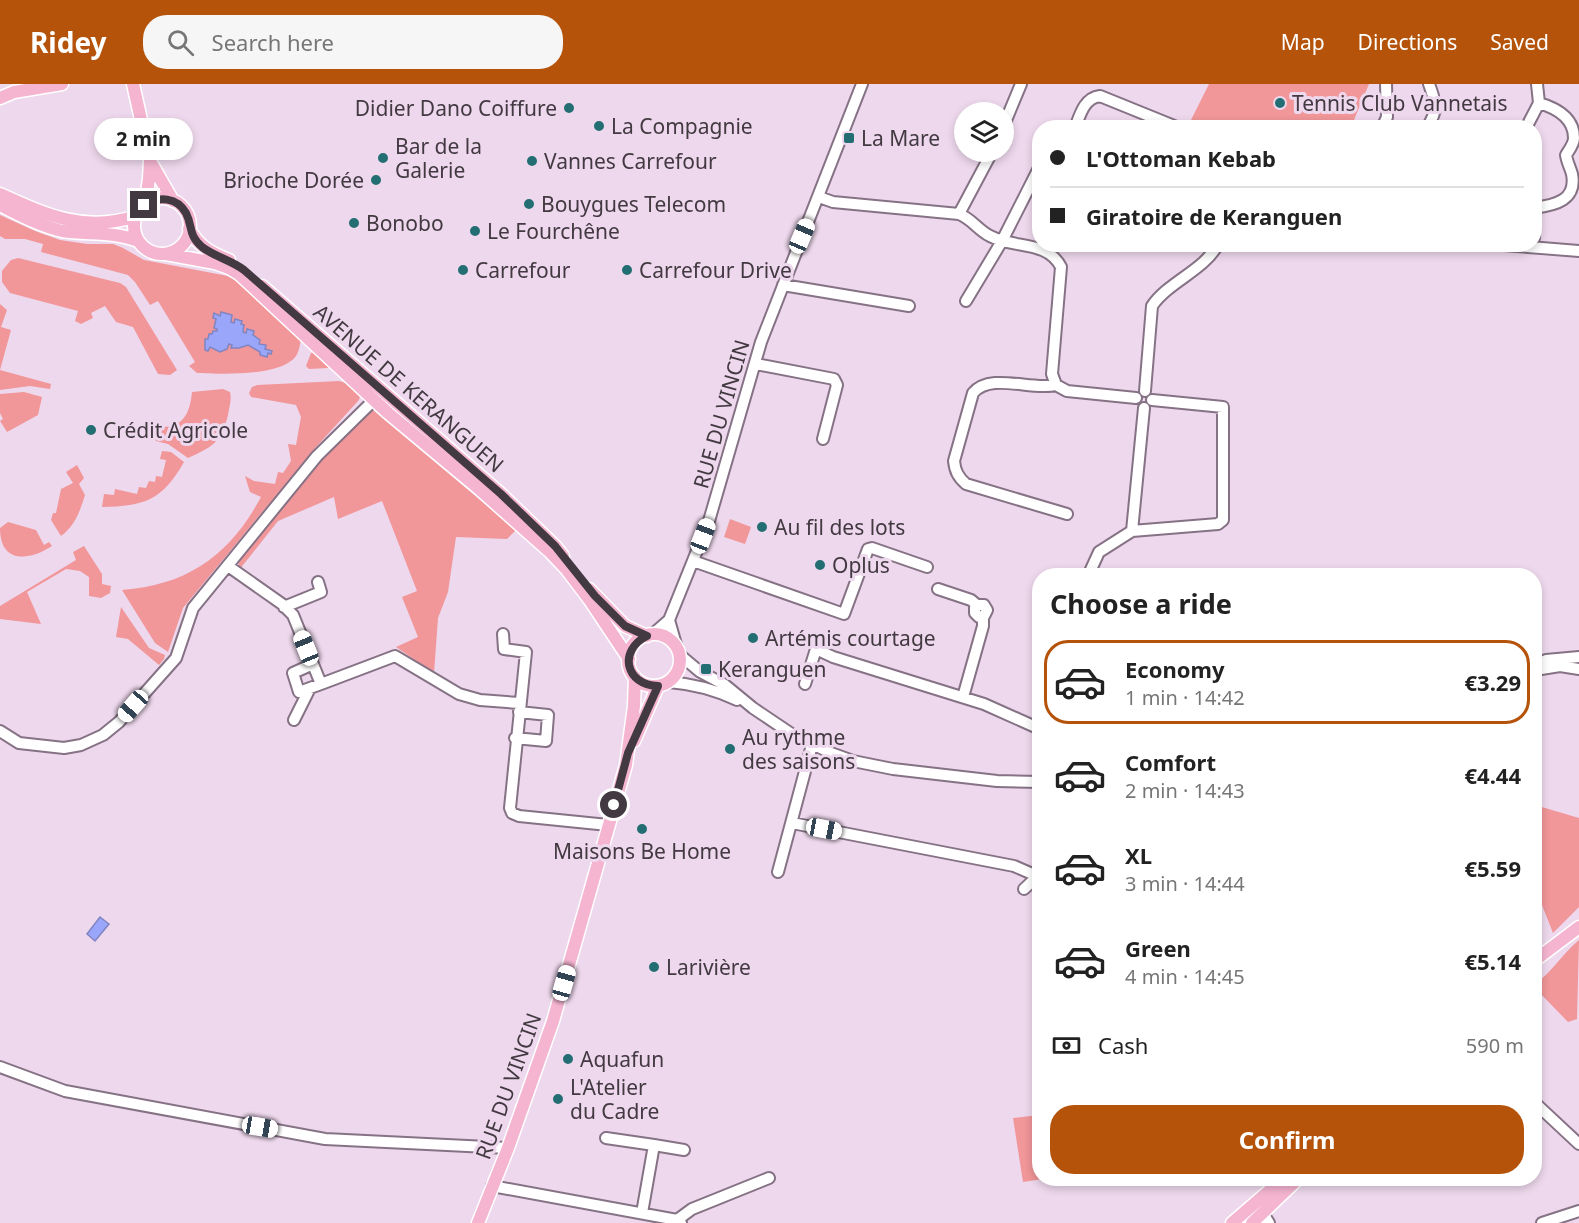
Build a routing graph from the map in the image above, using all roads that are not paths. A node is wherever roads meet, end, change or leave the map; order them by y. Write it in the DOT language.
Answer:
graph roads {
  1 [pos="62,84"];
  2 [pos="133,84"];
  3 [pos="862,84"];
  4 [pos="1021,84"];
  5 [pos="1386,84"];
  6 [pos="1429,84"];
  7 [pos="1537,84"];
  8 [pos="0,88"];
  9 [pos="14,92"];
  10 [pos="0,98"];
  11 [pos="1014,102"];
  12 [pos="1539,103"];
  13 [pos="1079,120"];
  14 [pos="1159,120"];
  15 [pos="1386,120"];
  16 [pos="1432,120"];
  17 [pos="1530,120"];
  18 [pos="150,160"];
  19 [pos="987,162"];
  20 [pos="1032,182"];
  21 [pos="0,194"];
  22 [pos="819,197"];
  23 [pos="172,201"];
  24 [pos="0,205"];
  25 [pos="144,205"];
  26 [pos="1542,207"];
  27 [pos="959,214"];
  28 [pos="136,216"];
  29 [pos="189,229"];
  30 [pos="138,241"];
  31 [pos="1002,242"];
  32 [pos="1542,244"];
  33 [pos="1032,247"];
  34 [pos="1579,251"];
  35 [pos="1050,252"];
  36 [pos="1213,252"];
  37 [pos="166,254"];
  38 [pos="783,285"];
  39 [pos="966,301"];
  40 [pos="909,306"];
  41 [pos="756,364"];
  42 [pos="1056,385"];
  43 [pos="1144,399"];
  44 [pos="374,400"];
  45 [pos="823,439"];
  46 [pos="1067,514"];
  47 [pos="1132,531"];
  48 [pos="693,561"];
  49 [pos="228,566"];
  50 [pos="927,567"];
  51 [pos="1092,568"];
  52 [pos="318,582"];
  53 [pos="938,589"];
  54 [pos="284,607"];
  55 [pos="669,620"];
  56 [pos="503,634"];
  57 [pos="650,635"];
  58 [pos="678,652"];
  59 [pos="1579,657"];
  60 [pos="629,659"];
  61 [pos="1542,662"];
  62 [pos="313,664"];
  63 [pos="1542,669"];
  64 [pos="1579,669"];
  65 [pos="635,677"];
  66 [pos="321,684"];
  67 [pos="663,684"];
  68 [pos="805,684"];
  69 [pos="310,688"];
  70 [pos="963,697"];
  71 [pos="519,708"];
  72 [pos="753,708"];
  73 [pos="294,720"];
  74 [pos="1032,725"];
  75 [pos="0,732"];
  76 [pos="515,738"];
  77 [pos="812,745"];
  78 [pos="628,753"];
  79 [pos="1032,782"];
  80 [pos="792,823"];
  81 [pos="608,825"];
  82 [pos="778,872"];
  83 [pos="1032,873"];
  84 [pos="1032,881"];
  85 [pos="1024,889"];
  86 [pos="1579,919"];
  87 [pos="1579,927"];
  88 [pos="1562,939"];
  89 [pos="1542,955"];
  90 [pos="0,1067"];
  91 [pos="1542,1109"];
  92 [pos="606,1137"];
  93 [pos="1579,1144"];
  94 [pos="654,1145"];
  95 [pos="508,1148"];
  96 [pos="684,1150"];
  97 [pos="769,1178"];
  98 [pos="492,1186"];
  99 [pos="1274,1186"];
  100 [pos="1292,1186"];
  101 [pos="1255,1202"];
  102 [pos="1579,1211"];
  103 [pos="642,1214"];
  104 [pos="1266,1218"];
  105 [pos="1248,1219"];
  106 [pos="679,1221"];
  107 [pos="478,1223"];
  108 [pos="1232,1223"];
  109 [pos="1542,1223"];
  1 -- 9 [label="main road"];
  2 -- 18 [label="main road"];
  3 -- 22 [label="street, RUE DU VINCIN"];
  4 -- 11 [label="street"];
  5 -- 15 [label="street"];
  6 -- 16 [label="street"];
  7 -- 12 [label="street"];
  8 -- 9 [label="main road"];
  9 -- 10 [label="main road"];
  12 -- 17 [label="street"];
  12 -- 26 [label="street"];
  13 -- 14 [label="street"];
  18 -- 23 [label="main road"];
  18 -- 25 [label="main road"];
  19 -- 27 [label="street"];
  20 -- 31 [label="street"];
  21 -- 28 [label="main road"];
  22 -- 27 [label="street"];
  22 -- 38 [label="street, RUE DU VINCIN"];
  23 -- 25 [label="main road"];
  23 -- 29 [label="main road"];
  24 -- 30 [label="main road"];
  25 -- 28 [label="main road"];
  27 -- 31 [label="street"];
  28 -- 30 [label="main road"];
  29 -- 37 [label="main road"];
  29 -- 57 [label="main road, AVENUE DE KERANGUEN"];
  30 -- 37 [label="main road"];
  31 -- 33 [label="street"];
  31 -- 39 [label="street"];
  32 -- 34 [label="street"];
  35 -- 42 [label="street"];
  36 -- 43 [label="street"];
  37 -- 44 [label="main road, AVENUE DE KERANGUEN"];
  38 -- 40 [label="street"];
  38 -- 41 [label="street, RUE DU VINCIN"];
  41 -- 45 [label="street"];
  41 -- 48 [label="street, RUE DU VINCIN"];
  42 -- 43 [label="street"];
  42 -- 46 [label="street"];
  43 -- 47 [label="street"];
  43 -- 47 [label="street"];
  44 -- 49 [label="street"];
  44 -- 60 [label="main road, AVENUE DE KERANGUEN"];
  47 -- 51 [label="street"];
  48 -- 50 [label="street"];
  48 -- 55 [label="street, RUE DU VINCIN"];
  49 -- 54 [label="street"];
  49 -- 75 [label="street"];
  52 -- 54 [label="street"];
  53 -- 70 [label="street"];
  54 -- 62 [label="street"];
  55 -- 57 [label="street, RUE DU VINCIN"];
  55 -- 58 [label="street"];
  56 -- 71 [label="street"];
  57 -- 58 [label="main road"];
  57 -- 60 [label="main road"];
  58 -- 67 [label="main road"];
  58 -- 72 [label="street"];
  59 -- 61 [label="street"];
  60 -- 65 [label="main road"];
  62 -- 66 [label="street"];
  62 -- 69 [label="street"];
  63 -- 64 [label="street"];
  65 -- 67 [label="main road"];
  65 -- 78 [label="main road, RUE DU VINCIN"];
  66 -- 69 [label="street"];
  66 -- 71 [label="street"];
  67 -- 72 [label="street"];
  67 -- 78 [label="main road, RUE DU VINCIN"];
  68 -- 70 [label="street"];
  69 -- 73 [label="street"];
  70 -- 74 [label="street"];
  71 -- 76 [label="street"];
  71 -- 76 [label="street"];
  72 -- 77 [label="street"];
  76 -- 81 [label="street"];
  77 -- 79 [label="street"];
  77 -- 80 [label="street"];
  78 -- 81 [label="main road, RUE DU VINCIN"];
  80 -- 82 [label="street"];
  80 -- 83 [label="street"];
  81 -- 95 [label="main road, RUE DU VINCIN"];
  84 -- 85 [label="street"];
  86 -- 88 [label="main road"];
  87 -- 88 [label="main road"];
  88 -- 89 [label="main road"];
  90 -- 95 [label="street"];
  91 -- 93 [label="street"];
  92 -- 94 [label="street"];
  94 -- 96 [label="street"];
  94 -- 103 [label="street"];
  95 -- 98 [label="main road, RUE DU VINCIN"];
  97 -- 106 [label="street"];
  98 -- 103 [label="street"];
  98 -- 107 [label="main road, RUE DU VINCIN"];
  99 -- 101 [label="main road"];
  100 -- 104 [label="main road"];
  101 -- 104 [label="street"];
  101 -- 105 [label="main road"];
  102 -- 109 [label="street"];
  103 -- 106 [label="street"];
  104 -- 105 [label="main road"];
  105 -- 108 [label="main road"];
}
